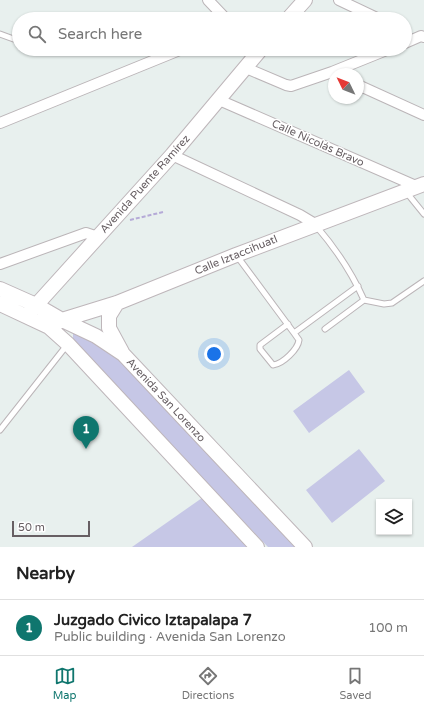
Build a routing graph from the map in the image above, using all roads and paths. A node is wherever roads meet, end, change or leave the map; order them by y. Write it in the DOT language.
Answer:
graph roads {
  1 [pos="208,0"];
  2 [pos="305,0"];
  3 [pos="339,0"];
  4 [pos="219,12"];
  5 [pos="294,12"];
  6 [pos="364,12"];
  7 [pos="0,34"];
  8 [pos="424,37"];
  9 [pos="12,38"];
  10 [pos="412,40"];
  11 [pos="165,56"];
  12 [pos="255,56"];
  13 [pos="373,56"];
  14 [pos="246,68"];
  15 [pos="345,68"];
  16 [pos="328,75"];
  17 [pos="364,88"];
  18 [pos="219,100"];
  19 [pos="424,115"];
  20 [pos="0,123"];
  21 [pos="172,155"];
  22 [pos="415,187"];
  23 [pos="162,212"];
  24 [pos="424,214"];
  25 [pos="116,217"];
  26 [pos="315,224"];
  27 [pos="98,237"];
  28 [pos="236,255"];
  29 [pos="0,264"];
  30 [pos="424,281"];
  31 [pos="358,286"];
  32 [pos="0,289"];
  33 [pos="364,300"];
  34 [pos="117,303"];
  35 [pos="0,304"];
  36 [pos="36,304"];
  37 [pos="26,317"];
  38 [pos="62,320"];
  39 [pos="288,324"];
  40 [pos="49,327"];
  41 [pos="325,329"];
  42 [pos="294,333"];
  43 [pos="68,344"];
  44 [pos="123,354"];
  45 [pos="0,430"];
  46 [pos="257,547"];
  47 [pos="305,547"];
  1 -- 4 [label="street"];
  2 -- 5 [label="street"];
  3 -- 6 [label="street"];
  7 -- 9 [label="lane"];
  8 -- 10 [label="street"];
  11 -- 20 [label="street"];
  12 -- 14 [label="street, Avenida Puente Ramírez"];
  13 -- 15 [label="street"];
  14 -- 16 [label="street"];
  14 -- 18 [label="street, Avenida Puente Ramírez"];
  17 -- 19 [label="street"];
  18 -- 21 [label="street, Avenida Puente Ramírez"];
  18 -- 22 [label="street, Calle Nicolás Bravo"];
  21 -- 25 [label="street, Avenida Puente Ramírez"];
  21 -- 26 [label="street"];
  22 -- 24 [label="lane"];
  22 -- 26 [label="street, Calle Iztaccihuatl"];
  23 -- 25 [label="path"];
  25 -- 27 [label="street, Avenida Puente Ramírez"];
  26 -- 28 [label="street, Calle Iztaccihuatl"];
  26 -- 31 [label="lane"];
  27 -- 29 [label="street"];
  27 -- 36 [label="street, Avenida Puente Ramírez"];
  28 -- 34 [label="street, Calle Iztaccihuatl"];
  28 -- 39 [label="lane"];
  30 -- 33 [label="lane"];
  31 -- 33 [label="lane"];
  31 -- 42 [label="lane"];
  32 -- 36 [label="street, Avenida San Lorenzo"];
  33 -- 41 [label="lane"];
  34 -- 38 [label="street, Calle Iztaccihuatl"];
  34 -- 44 [label="street"];
  35 -- 37 [label="street"];
  36 -- 37 [label="street, Avenida Puente Ramírez"];
  36 -- 38 [label="street, Avenida San Lorenzo"];
  37 -- 40 [label="street"];
  38 -- 40 [label="street, Calle Iztaccihuatl"];
  38 -- 44 [label="street, Avenida San Lorenzo"];
  39 -- 42 [label="lane"];
  39 -- 42 [label="lane"];
  40 -- 43 [label="street"];
  43 -- 45 [label="lane"];
  43 -- 46 [label="street"];
  44 -- 47 [label="street, Avenida San Lorenzo"];
}
